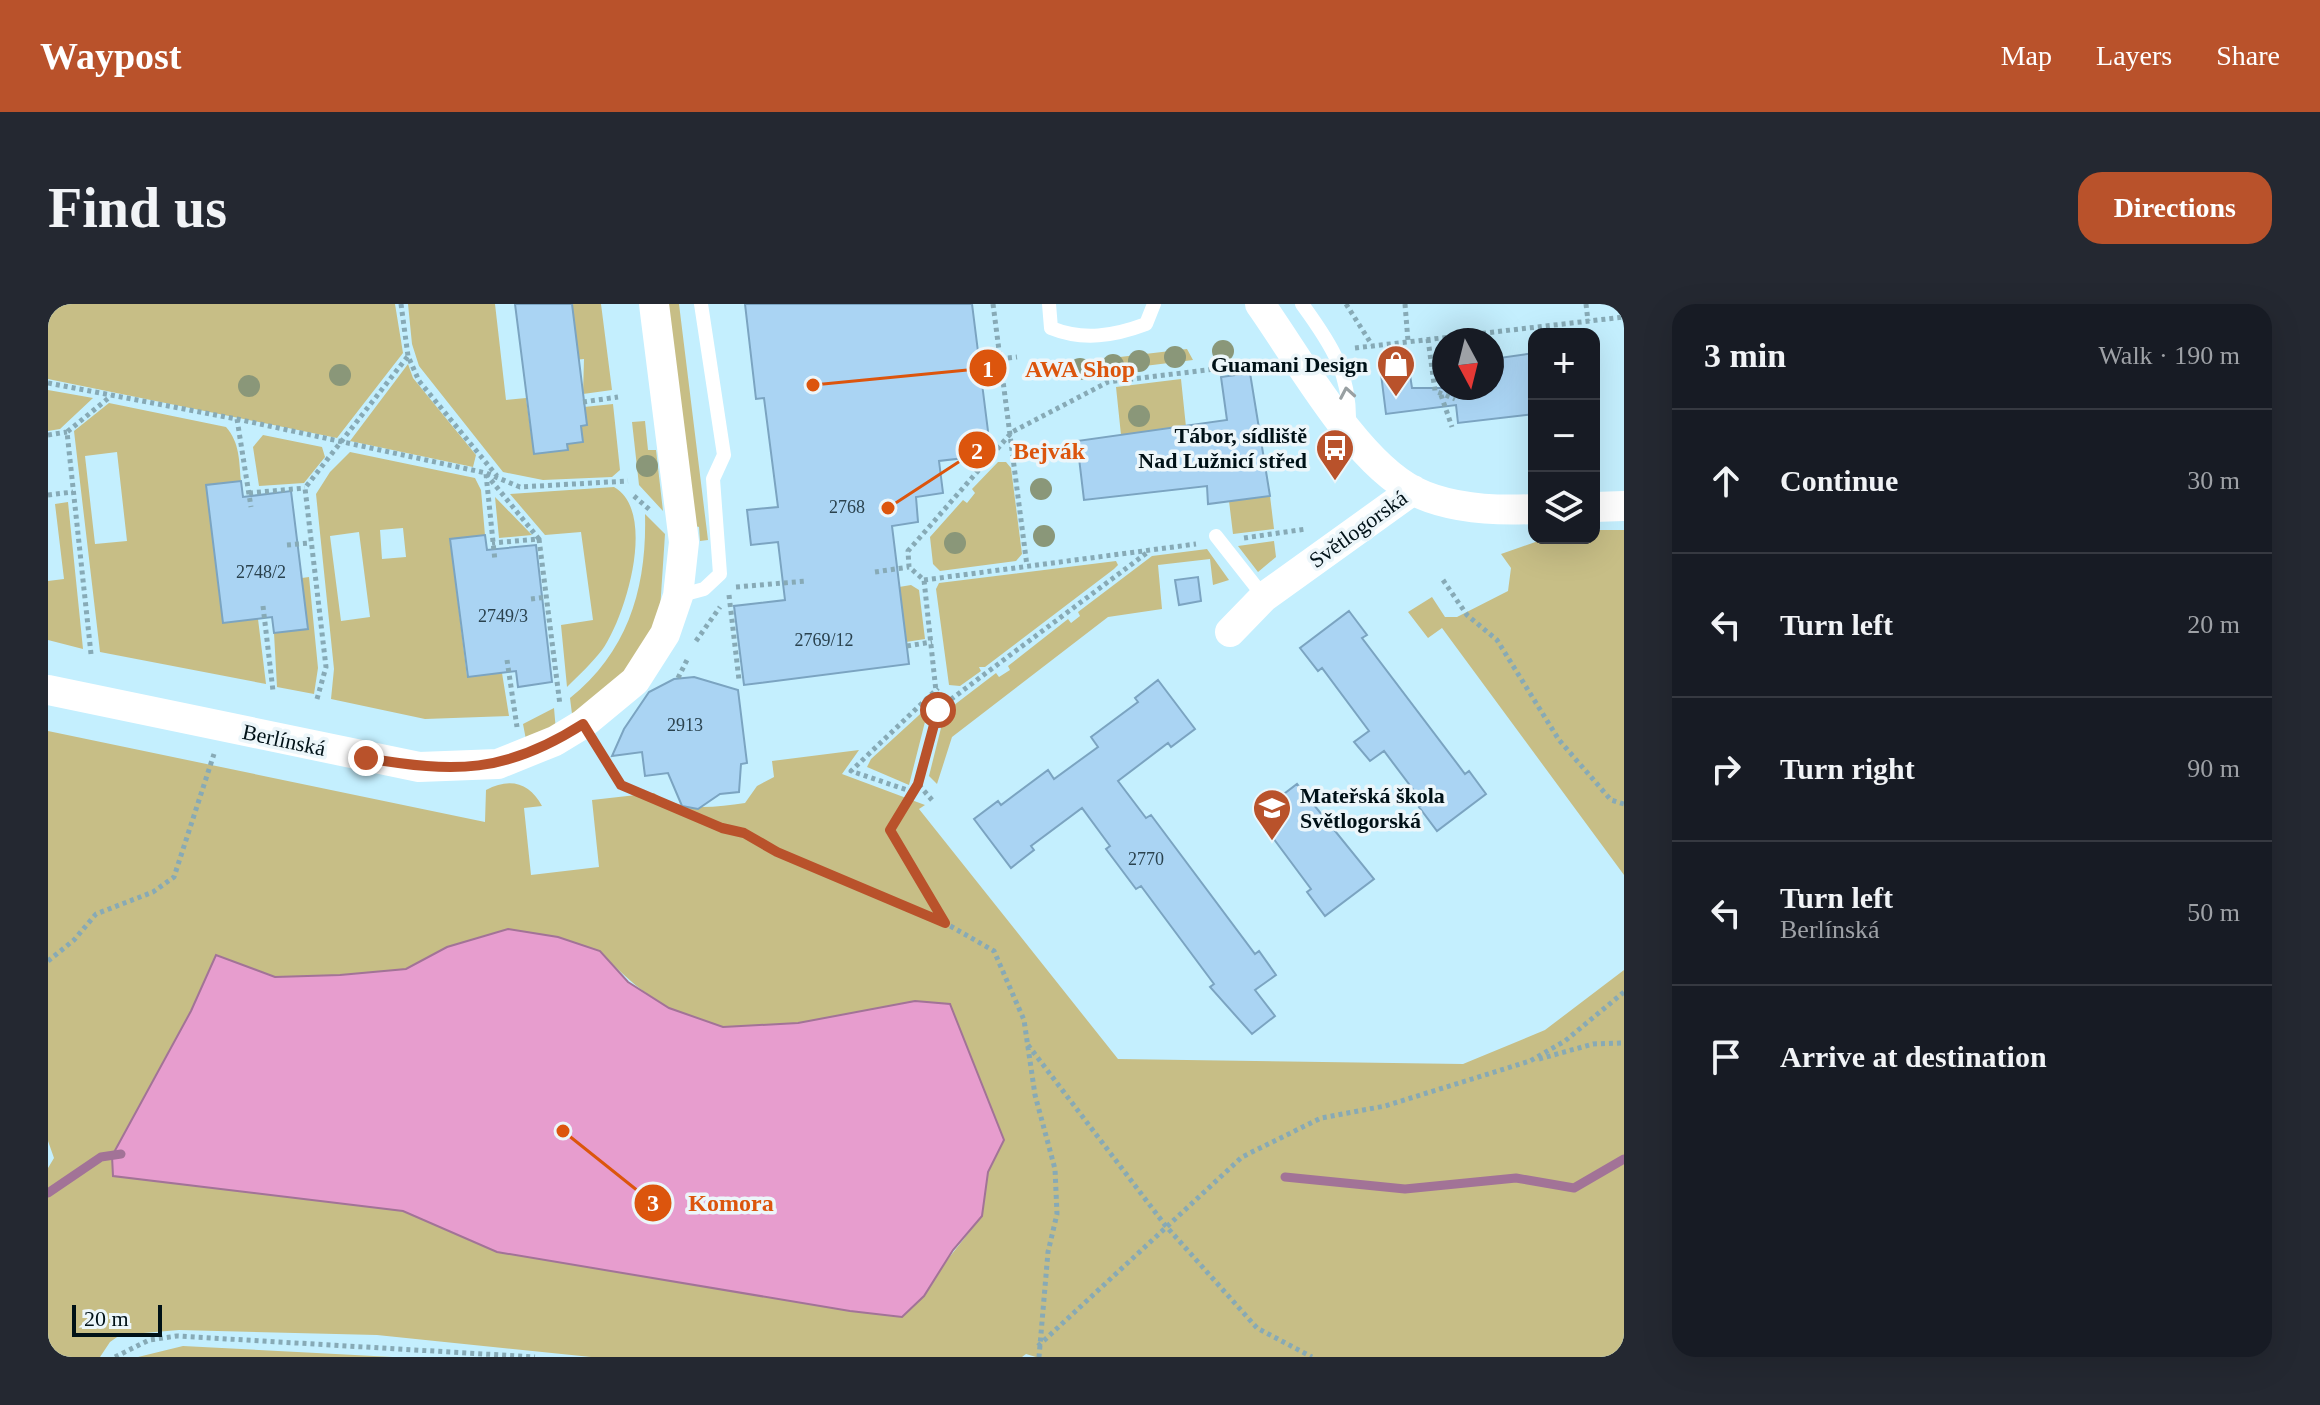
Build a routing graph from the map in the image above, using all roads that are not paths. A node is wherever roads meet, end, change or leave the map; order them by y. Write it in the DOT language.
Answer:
graph roads {
  1 [pos="654,304"];
  2 [pos="701,304"];
  3 [pos="1049,304"];
  4 [pos="1154,304"];
  5 [pos="1260,304"];
  6 [pos="1302,304"];
  7 [pos="1349,430"];
  8 [pos="1413,490"];
  9 [pos="1624,506"];
  10 [pos="1600,507"];
  11 [pos="1528,509"];
  12 [pos="1211,539"];
  13 [pos="678,596"];
  14 [pos="1264,597"];
  15 [pos="1230,632"];
  16 [pos="48,690"];
  1 -- 13 [label="street, Berlínská"];
  2 -- 13 [label="lane"];
  3 -- 4 [label="lane"];
  5 -- 7 [label="street, Světlogorská"];
  7 -- 6 [label="lane, one-way"];
  7 -- 8 [label="street, Světlogorská"];
  8 -- 11 [label="street"];
  8 -- 14 [label="street, Světlogorská"];
  9 -- 10 [label="street"];
  12 -- 14 [label="lane"];
  13 -- 16 [label="street, Berlínská"];
  14 -- 15 [label="street, Světlogorská"];
}
